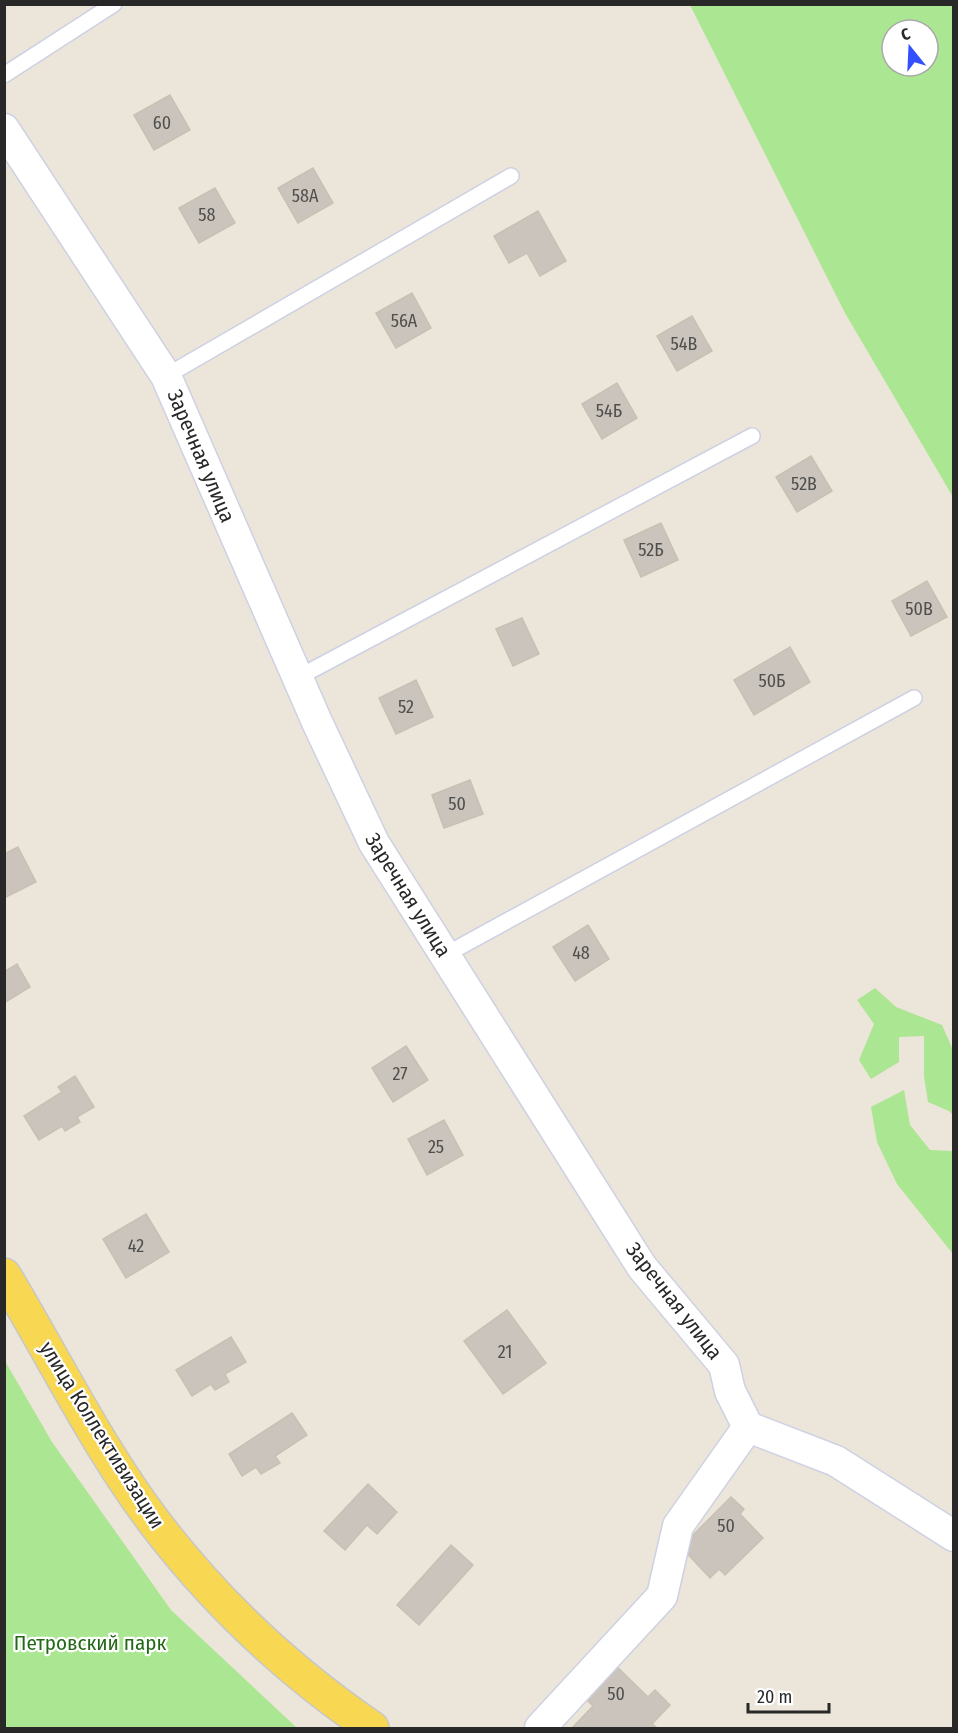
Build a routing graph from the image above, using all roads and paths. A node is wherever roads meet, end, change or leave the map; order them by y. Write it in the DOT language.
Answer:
graph roads {
  1 [pos="114,4"];
  2 [pos="4,75"];
  3 [pos="4,129"];
  4 [pos="511,176"];
  5 [pos="166,376"];
  6 [pos="752,436"];
  7 [pos="297,678"];
  8 [pos="914,698"];
  9 [pos="445,955"];
  10 [pos="4,1275"];
  11 [pos="748,1427"];
  12 [pos="954,1536"];
  13 [pos="372,1728"];
  14 [pos="540,1728"];
  1 -- 2 [label="lane"];
  3 -- 5 [label="street, Заречная улица"];
  4 -- 5 [label="lane"];
  5 -- 7 [label="street, Заречная улица"];
  6 -- 7 [label="lane"];
  7 -- 9 [label="street, Заречная улица"];
  8 -- 9 [label="lane"];
  9 -- 11 [label="street, Заречная улица"];
  10 -- 13 [label="main road, улица Коллективизации"];
  11 -- 12 [label="street"];
  11 -- 14 [label="street"];
}
